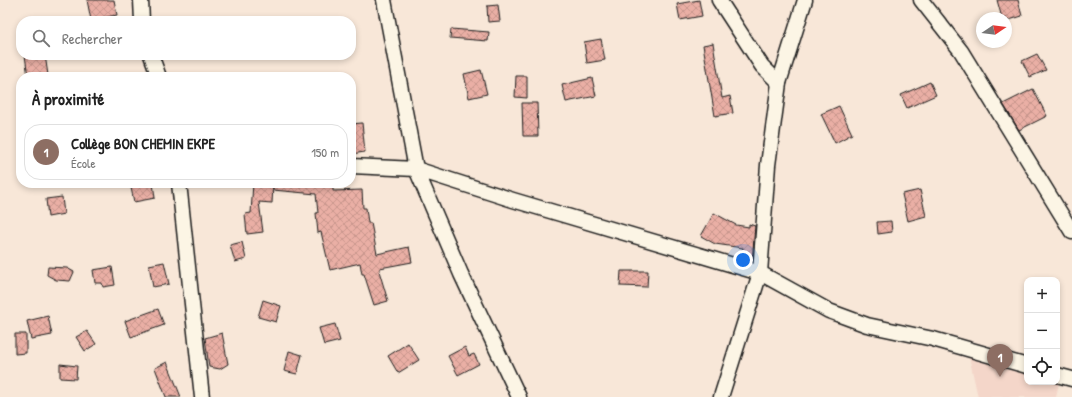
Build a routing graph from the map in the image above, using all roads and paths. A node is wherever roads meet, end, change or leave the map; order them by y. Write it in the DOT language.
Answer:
graph roads {
  1 [pos="141,0"];
  2 [pos="384,0"];
  3 [pos="719,0"];
  4 [pos="805,0"];
  5 [pos="921,0"];
  6 [pos="142,16"];
  7 [pos="153,60"];
  8 [pos="157,72"];
  9 [pos="779,83"];
  10 [pos="356,166"];
  11 [pos="416,169"];
  12 [pos="180,188"];
  13 [pos="1072,232"];
  14 [pos="760,273"];
  15 [pos="1024,365"];
  16 [pos="1060,376"];
  17 [pos="1072,380"];
  18 [pos="202,397"];
  19 [pos="520,397"];
  20 [pos="721,397"];
  1 -- 6 [label="street"];
  2 -- 11 [label="street"];
  3 -- 9 [label="street"];
  4 -- 9 [label="street"];
  5 -- 13 [label="street"];
  7 -- 8 [label="street"];
  9 -- 14 [label="street"];
  10 -- 11 [label="street"];
  11 -- 14 [label="street"];
  11 -- 19 [label="street"];
  12 -- 18 [label="street"];
  14 -- 15 [label="street"];
  14 -- 20 [label="street"];
  16 -- 17 [label="street"];
}
